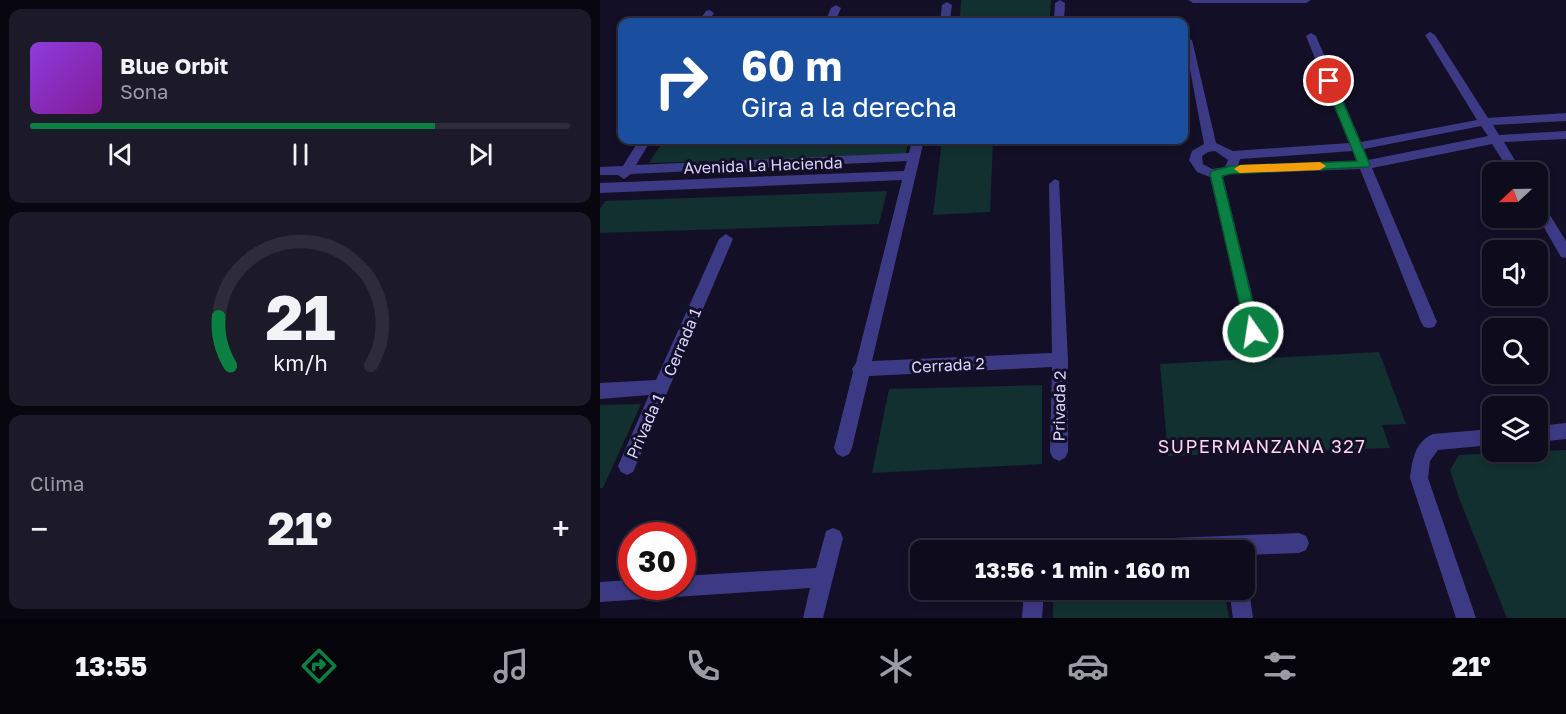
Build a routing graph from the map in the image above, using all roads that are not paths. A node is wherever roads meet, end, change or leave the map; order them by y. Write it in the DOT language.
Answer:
graph roads {
  1 [pos="1193,0"];
  2 [pos="1306,0"];
  3 [pos="1060,3"];
  4 [pos="946,5"];
  5 [pos="836,8"];
  6 [pos="709,13"];
  7 [pos="706,18"];
  8 [pos="832,18"];
  9 [pos="945,18"];
  10 [pos="1059,18"];
  11 [pos="1430,35"];
  12 [pos="1311,36"];
  13 [pos="1188,44"];
  14 [pos="1566,117"];
  15 [pos="1484,122"];
  16 [pos="1566,135"];
  17 [pos="1496,140"];
  18 [pos="643,144"];
  19 [pos="917,144"];
  20 [pos="1211,147"];
  21 [pos="1356,147"];
  22 [pos="1231,155"];
  23 [pos="914,157"];
  24 [pos="1510,162"];
  25 [pos="1364,165"];
  26 [pos="627,170"];
  27 [pos="605,171"];
  28 [pos="1223,172"];
  29 [pos="910,176"];
  30 [pos="1055,184"];
  31 [pos="616,188"];
  32 [pos="600,189"];
  33 [pos="1548,223"];
  34 [pos="726,239"];
  35 [pos="1566,253"];
  36 [pos="1429,322"];
  37 [pos="1253,332"];
  38 [pos="1060,360"];
  39 [pos="860,369"];
  40 [pos="663,387"];
  41 [pos="600,391"];
  42 [pos="1566,431"];
  43 [pos="1548,433"];
  44 [pos="1482,438"];
  45 [pos="843,448"];
  46 [pos="1059,452"];
  47 [pos="627,466"];
  48 [pos="833,538"];
  49 [pos="1299,543"];
  50 [pos="1255,546"];
  51 [pos="823,577"];
  52 [pos="696,585"];
  53 [pos="618,591"];
  54 [pos="600,592"];
  55 [pos="1033,600"];
  56 [pos="1240,600"];
  57 [pos="813,618"];
  58 [pos="1032,618"];
  59 [pos="1243,618"];
  60 [pos="1466,618"];
  1 -- 2 [label="street"];
  3 -- 10 [label="street"];
  4 -- 9 [label="street"];
  5 -- 8 [label="street"];
  6 -- 7 [label="street"];
  11 -- 15 [label="street"];
  12 -- 21 [label="street"];
  13 -- 20 [label="street"];
  14 -- 15 [label="street"];
  15 -- 17 [label="street"];
  15 -- 21 [label="street"];
  16 -- 17 [label="street"];
  17 -- 24 [label="street"];
  17 -- 25 [label="street"];
  18 -- 26 [label="street"];
  19 -- 23 [label="street"];
  20 -- 22 [label="street"];
  20 -- 28 [label="street"];
  21 -- 22 [label="street"];
  21 -- 25 [label="street"];
  22 -- 28 [label="street"];
  23 -- 26 [label="street"];
  23 -- 29 [label="street"];
  25 -- 28 [label="street"];
  25 -- 36 [label="street"];
  26 -- 27 [label="street"];
  26 -- 31 [label="street"];
  27 -- 32 [label="street"];
  28 -- 37 [label="street"];
  29 -- 31 [label="street, Avenida La Hacienda"];
  29 -- 39 [label="street"];
  30 -- 38 [label="street"];
  31 -- 32 [label="street, Avenida La Hacienda"];
  33 -- 35 [label="street"];
  34 -- 40 [label="street, Cerrada 1"];
  38 -- 39 [label="street, Cerrada 2"];
  38 -- 46 [label="street, Privada 2"];
  39 -- 45 [label="street"];
  40 -- 41 [label="street, Cerrada 1"];
  40 -- 47 [label="street, Privada 1"];
  42 -- 43 [label="street"];
  44 -- 60 [label="street"];
  48 -- 51 [label="street"];
  49 -- 50 [label="street"];
  51 -- 52 [label="street"];
  51 -- 57 [label="street"];
  53 -- 54 [label="street"];
  55 -- 58 [label="street"];
  56 -- 59 [label="street"];
}
